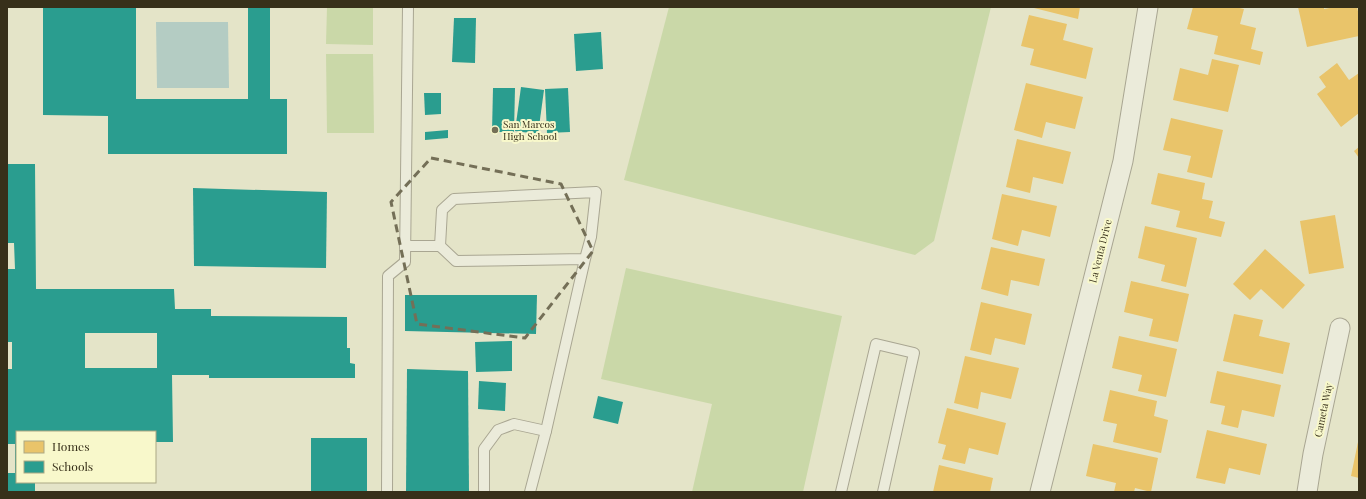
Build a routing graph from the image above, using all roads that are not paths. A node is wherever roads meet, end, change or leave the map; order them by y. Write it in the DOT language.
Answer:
graph roads {
  1 [pos="408,7"];
  2 [pos="1148,7"];
  3 [pos="405,246"];
  4 [pos="440,246"];
  5 [pos="585,259"];
  6 [pos="1340,328"];
  7 [pos="546,431"];
  8 [pos="387,492"];
  9 [pos="484,492"];
  10 [pos="530,492"];
  11 [pos="842,492"];
  12 [pos="883,492"];
  13 [pos="1040,492"];
  14 [pos="1307,492"];
  1 -- 3 [label="lane"];
  2 -- 13 [label="street, La Venta Drive"];
  3 -- 4 [label="lane"];
  3 -- 8 [label="lane"];
  4 -- 5 [label="lane"];
  4 -- 5 [label="lane"];
  5 -- 7 [label="lane"];
  6 -- 14 [label="street, Cameta Way"];
  7 -- 9 [label="lane"];
  7 -- 10 [label="lane"];
  11 -- 12 [label="lane"];
}
